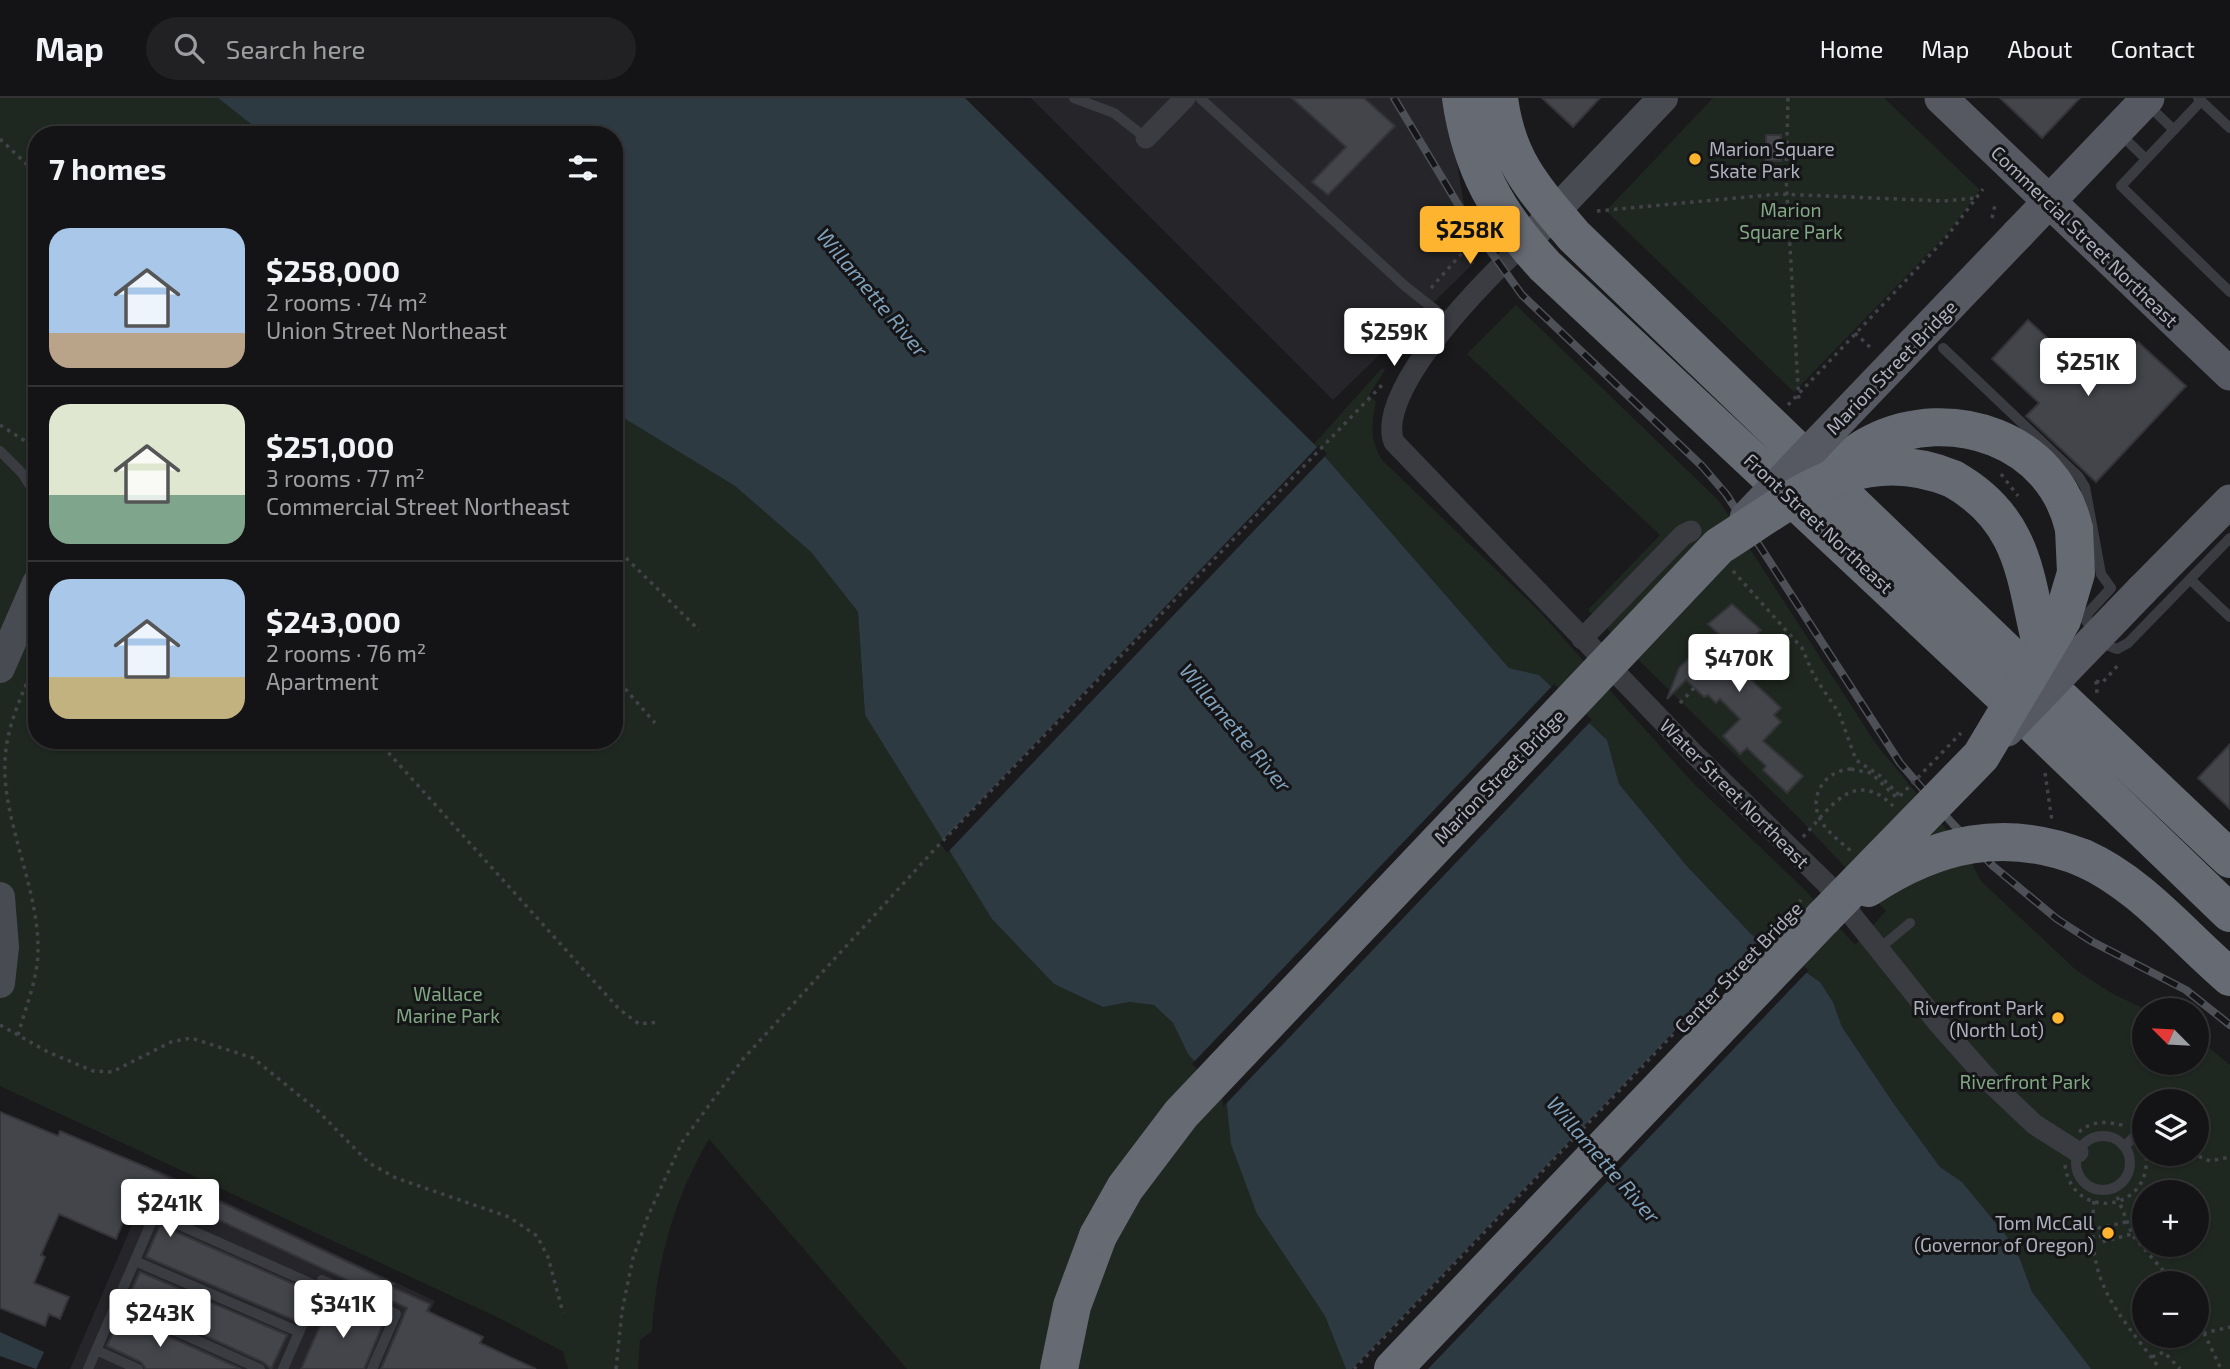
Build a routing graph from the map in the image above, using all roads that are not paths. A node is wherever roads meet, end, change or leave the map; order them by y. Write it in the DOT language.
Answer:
graph roads {
  1 [pos="1074,98"];
  2 [pos="1185,98"];
  3 [pos="1200,98"];
  4 [pos="1461,98"];
  5 [pos="1499,98"];
  6 [pos="1663,98"];
  7 [pos="1941,98"];
  8 [pos="2200,99"];
  9 [pos="2146,100"];
  10 [pos="2230,128"];
  11 [pos="2174,130"];
  12 [pos="2117,131"];
  13 [pos="1146,138"];
  14 [pos="2147,159"];
  15 [pos="2050,202"];
  16 [pos="1554,212"];
  17 [pos="1524,244"];
  18 [pos="2230,292"];
  19 [pos="1448,320"];
  20 [pos="1943,348"];
  21 [pos="2230,374"];
  22 [pos="0,451"];
  23 [pos="1826,479"];
  24 [pos="28,482"];
  25 [pos="2230,501"];
  26 [pos="2230,538"];
  27 [pos="1713,549"];
  28 [pos="2190,579"];
  29 [pos="28,604"];
  30 [pos="2230,617"];
  31 [pos="1582,639"];
  32 [pos="0,668"];
  33 [pos="2056,694"];
  34 [pos="1973,743"];
  35 [pos="2230,859"];
  36 [pos="0,897"];
  37 [pos="1813,908"];
  38 [pos="2230,913"];
  39 [pos="1910,923"];
  40 [pos="1880,948"];
  41 [pos="2230,977"];
  42 [pos="0,983"];
  43 [pos="2132,1139"];
  44 [pos="2125,1146"];
  45 [pos="2072,1150"];
  46 [pos="135,1261"];
  47 [pos="319,1287"];
  48 [pos="116,1304"];
  49 [pos="299,1332"];
  50 [pos="96,1350"];
  51 [pos="88,1369"];
  52 [pos="138,1369"];
  53 [pos="260,1369"];
  54 [pos="283,1369"];
  55 [pos="372,1369"];
  56 [pos="1059,1369"];
  57 [pos="1393,1369"];
  1 -- 13 [label="lane"];
  2 -- 13 [label="street"];
  3 -- 19 [label="lane"];
  4 -- 17 [label="highway, Front Street Northeast"];
  5 -- 16 [label="highway, Front Street Northeast"];
  6 -- 16 [label="street"];
  7 -- 15 [label="main road, Commercial Street Northeast"];
  8 -- 10 [label="lane"];
  8 -- 11 [label="lane"];
  9 -- 11 [label="lane"];
  9 -- 12 [label="main road, Marion Street Bridge"];
  11 -- 14 [label="lane"];
  12 -- 14 [label="lane"];
  12 -- 15 [label="main road, Marion Street Bridge"];
  14 -- 18 [label="lane"];
  15 -- 21 [label="main road, Commercial Street Northeast"];
  15 -- 27 [label="main road, Marion Street Bridge, bridge"];
  16 -- 17 [label="street"];
  16 -- 23 [label="highway, Front Street Northeast"];
  17 -- 19 [label="street"];
  17 -- 38 [label="highway, Front Street Northeast"];
  19 -- 31 [label="street, Water Street Northeast"];
  20 -- 28 [label="lane"];
  22 -- 24 [label="lane"];
  23 -- 33 [label="highway, Front Street Northeast"];
  23 -- 34 [label="highway, bridge"];
  25 -- 34 [label="main road, Center Street Bridge, bridge"];
  26 -- 28 [label="lane"];
  27 -- 31 [label="street"];
  27 -- 33 [label="highway, bridge"];
  27 -- 56 [label="highway, Marion Street Bridge, bridge"];
  28 -- 30 [label="lane"];
  29 -- 32 [label="street"];
  31 -- 40 [label="street, Water Street Northeast"];
  33 -- 35 [label="highway, Front Street Northeast"];
  34 -- 37 [label="highway, Center Street Bridge, bridge"];
  36 -- 42 [label="street"];
  37 -- 41 [label="highway, bridge"];
  37 -- 57 [label="highway, Center Street Bridge"];
  39 -- 40 [label="lane"];
  40 -- 45 [label="street, Water Street Northeast"];
  43 -- 44 [label="lane"];
  44 -- 45 [label="lane"];
  44 -- 45 [label="lane"];
  46 -- 47 [label="lane"];
  46 -- 48 [label="lane"];
  46 -- 49 [label="lane"];
  47 -- 49 [label="lane"];
  47 -- 55 [label="lane"];
  48 -- 50 [label="lane"];
  48 -- 53 [label="lane"];
  49 -- 54 [label="lane"];
  50 -- 51 [label="lane"];
  50 -- 52 [label="lane"];
}
